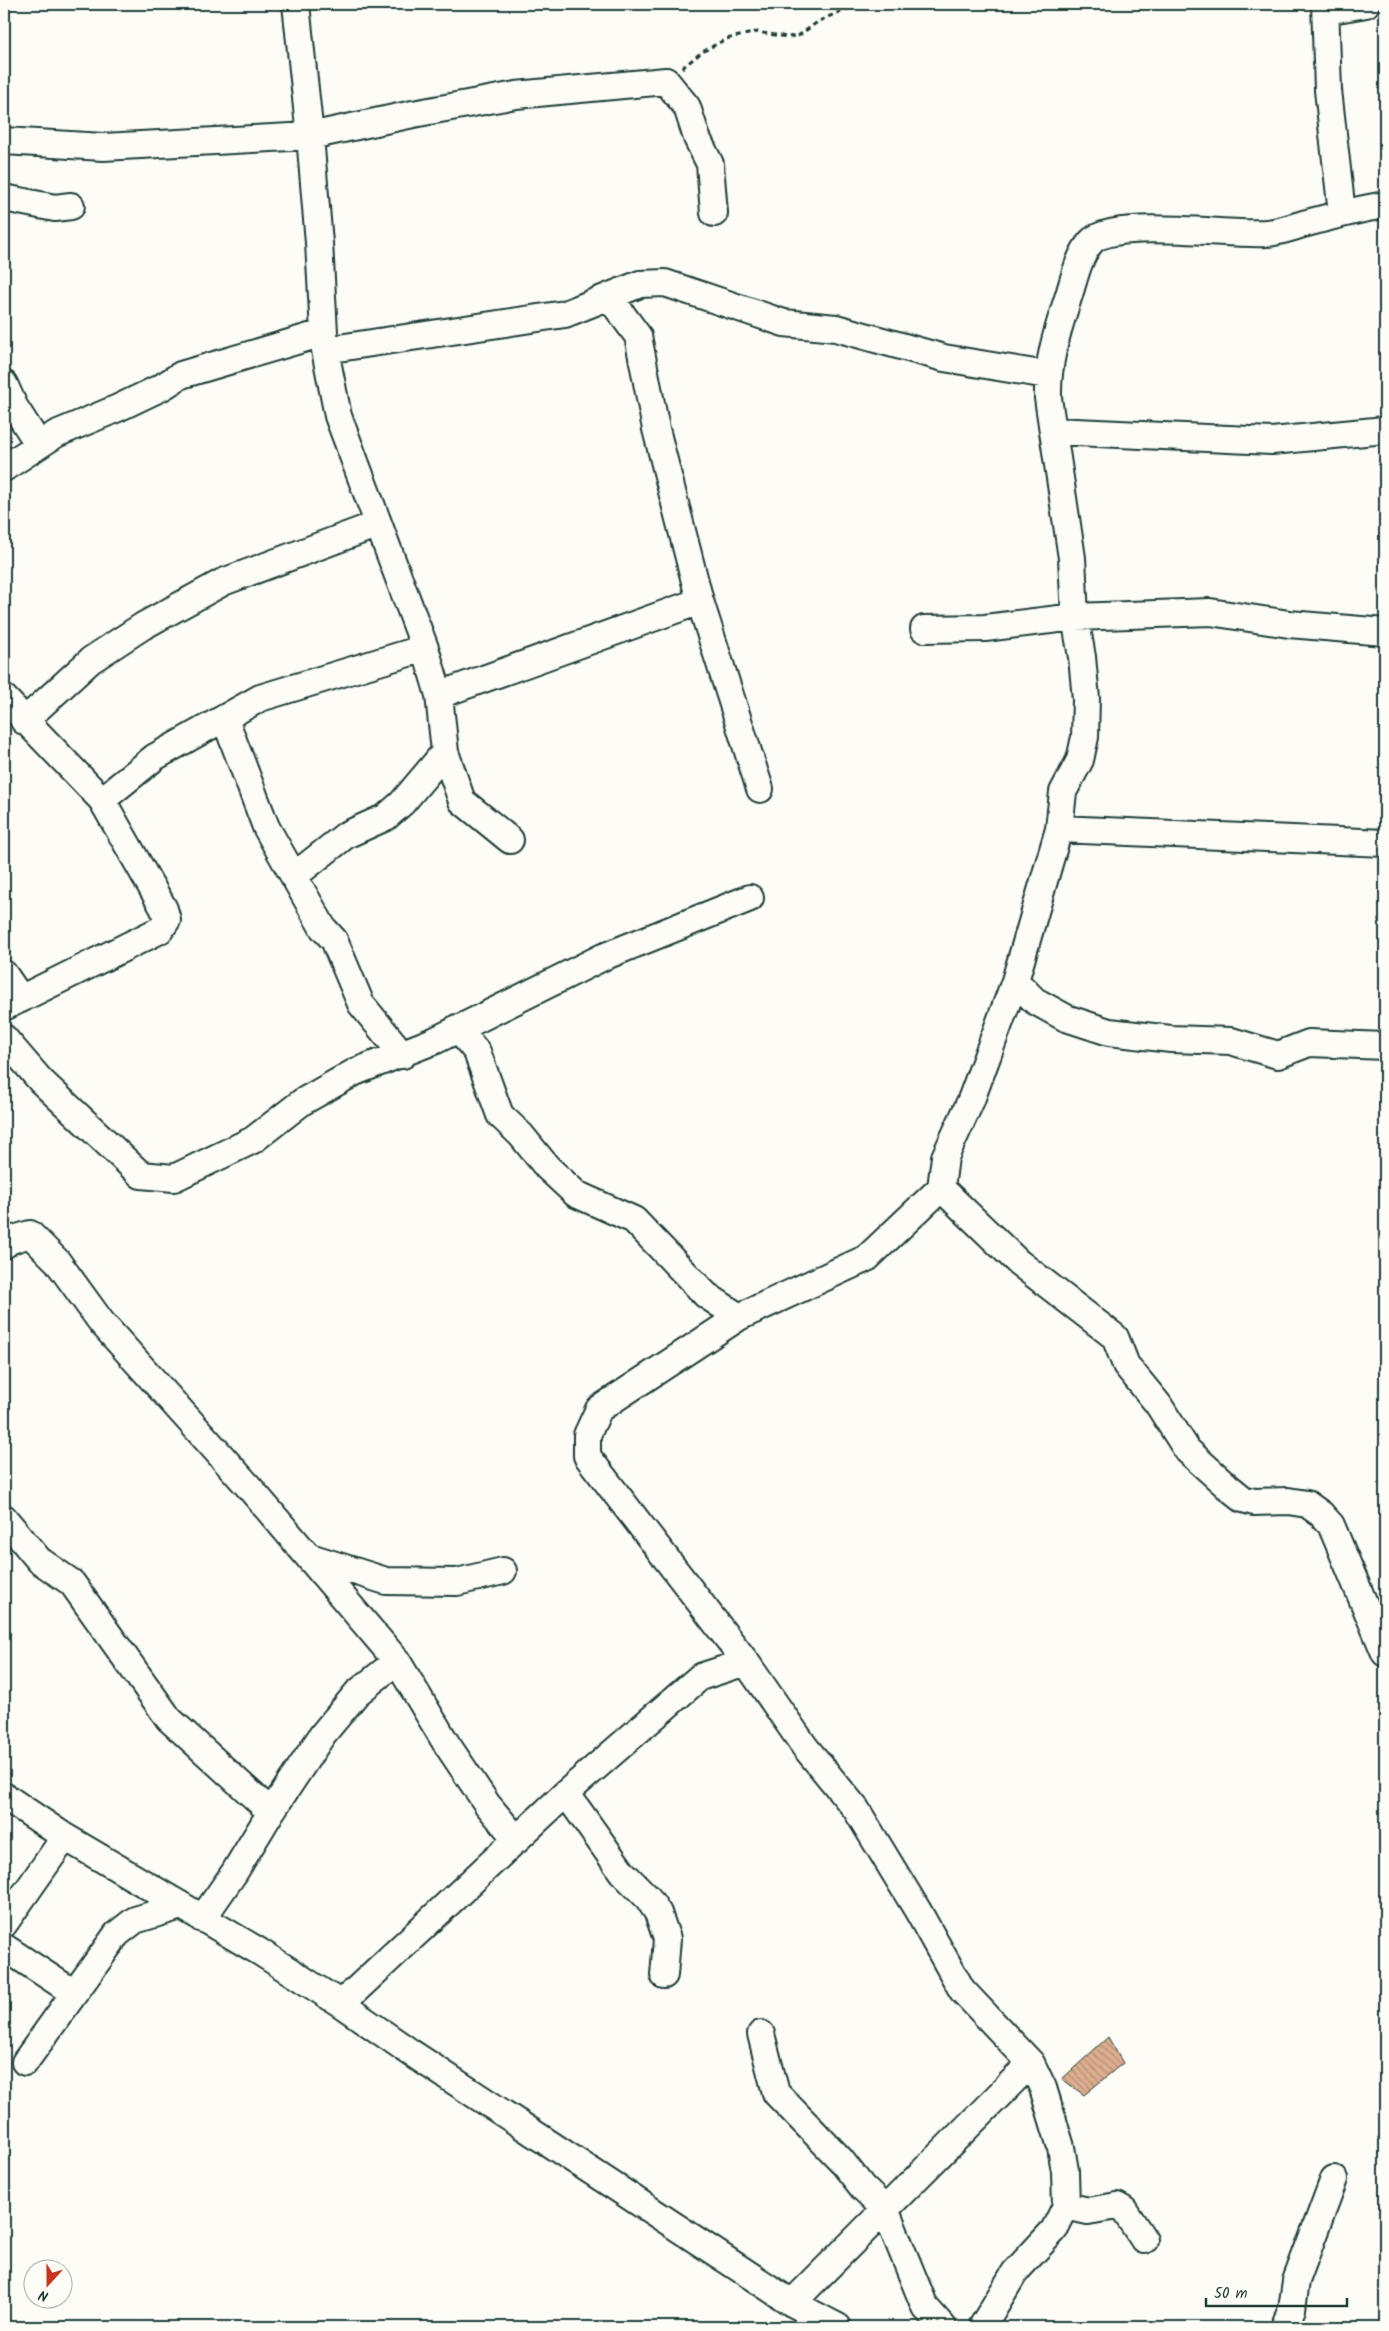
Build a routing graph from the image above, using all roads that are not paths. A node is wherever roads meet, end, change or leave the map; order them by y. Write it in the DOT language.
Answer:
graph roads {
  1 [pos="296,4"];
  2 [pos="1366,4"];
  3 [pos="1326,7"];
  4 [pos="310,136"];
  5 [pos="4,141"];
  6 [pos="4,198"];
  7 [pos="1385,205"];
  8 [pos="71,206"];
  9 [pos="714,213"];
  10 [pos="1342,213"];
  11 [pos="610,298"];
  12 [pos="324,341"];
  13 [pos="1047,375"];
  14 [pos="4,384"];
  15 [pos="1385,430"];
  16 [pos="1054,431"];
  17 [pos="39,445"];
  18 [pos="4,468"];
  19 [pos="378,524"];
  20 [pos="700,601"];
  21 [pos="1075,616"];
  22 [pos="924,629"];
  23 [pos="1385,632"];
  24 [pos="425,648"];
  25 [pos="439,694"];
  26 [pos="4,698"];
  27 [pos="225,719"];
  28 [pos="24,721"];
  29 [pos="445,752"];
  30 [pos="760,789"];
  31 [pos="102,800"];
  32 [pos="1058,828"];
  33 [pos="510,840"];
  34 [pos="1385,843"];
  35 [pos="294,876"];
  36 [pos="750,898"];
  37 [pos="4,974"];
  38 [pos="1015,981"];
  39 [pos="12,1003"];
  40 [pos="457,1028"];
  41 [pos="4,1038"];
  42 [pos="1385,1046"];
  43 [pos="403,1055"];
  44 [pos="942,1188"];
  45 [pos="4,1245"];
  46 [pos="739,1317"];
  47 [pos="4,1518"];
  48 [pos="307,1556"];
  49 [pos="503,1571"];
  50 [pos="1385,1653"];
  51 [pos="397,1661"];
  52 [pos="746,1662"];
  53 [pos="566,1793"];
  54 [pos="4,1796"];
  55 [pos="270,1812"];
  56 [pos="65,1837"];
  57 [pos="517,1840"];
  58 [pos="191,1912"];
  59 [pos="4,1924"];
  60 [pos="4,1947"];
  61 [pos="664,1975"];
  62 [pos="74,1993"];
  63 [pos="341,2004"];
  64 [pos="762,2034"];
  65 [pos="25,2062"];
  66 [pos="1031,2063"];
  67 [pos="1334,2179"];
  68 [pos="1066,2206"];
  69 [pos="885,2209"];
  70 [pos="1144,2240"];
  71 [pos="792,2303"];
  72 [pos="838,2327"];
  73 [pos="943,2327"];
  74 [pos="982,2327"];
  75 [pos="1284,2327"];
  1 -- 4 [label="street"];
  2 -- 3 [label="street"];
  3 -- 10 [label="street"];
  4 -- 5 [label="street"];
  4 -- 9 [label="street"];
  4 -- 12 [label="street"];
  6 -- 8 [label="street"];
  7 -- 10 [label="street"];
  10 -- 13 [label="street"];
  11 -- 12 [label="street"];
  11 -- 13 [label="street"];
  11 -- 20 [label="street"];
  12 -- 17 [label="street"];
  12 -- 19 [label="street"];
  13 -- 16 [label="street"];
  14 -- 17 [label="street"];
  15 -- 16 [label="street"];
  16 -- 21 [label="street"];
  17 -- 18 [label="street"];
  19 -- 24 [label="street"];
  19 -- 28 [label="street"];
  20 -- 25 [label="street"];
  20 -- 30 [label="street"];
  21 -- 22 [label="street"];
  21 -- 23 [label="street"];
  21 -- 32 [label="street"];
  24 -- 25 [label="street"];
  24 -- 27 [label="street"];
  25 -- 29 [label="street"];
  26 -- 28 [label="street"];
  27 -- 31 [label="street"];
  27 -- 35 [label="street"];
  28 -- 31 [label="street"];
  29 -- 33 [label="street"];
  29 -- 35 [label="street"];
  31 -- 39 [label="street"];
  32 -- 34 [label="street"];
  32 -- 38 [label="street"];
  35 -- 43 [label="street"];
  36 -- 40 [label="street"];
  37 -- 39 [label="street"];
  38 -- 42 [label="street"];
  38 -- 44 [label="street"];
  40 -- 43 [label="street"];
  40 -- 46 [label="street"];
  41 -- 43 [label="street"];
  44 -- 46 [label="street"];
  44 -- 50 [label="street"];
  45 -- 48 [label="street"];
  46 -- 52 [label="street"];
  47 -- 55 [label="street"];
  48 -- 49 [label="street"];
  48 -- 51 [label="street"];
  51 -- 55 [label="street"];
  51 -- 57 [label="street"];
  52 -- 53 [label="street"];
  52 -- 66 [label="street"];
  53 -- 57 [label="street"];
  53 -- 61 [label="street"];
  54 -- 56 [label="street"];
  55 -- 58 [label="street"];
  56 -- 58 [label="street"];
  56 -- 59 [label="street"];
  57 -- 63 [label="street"];
  58 -- 62 [label="street"];
  58 -- 63 [label="street"];
  60 -- 62 [label="street"];
  62 -- 65 [label="street"];
  63 -- 71 [label="street"];
  64 -- 69 [label="street"];
  66 -- 68 [label="street"];
  66 -- 69 [label="street"];
  67 -- 75 [label="street"];
  68 -- 70 [label="street"];
  68 -- 74 [label="street"];
  69 -- 71 [label="street"];
  69 -- 73 [label="street"];
  71 -- 72 [label="street"];
}
